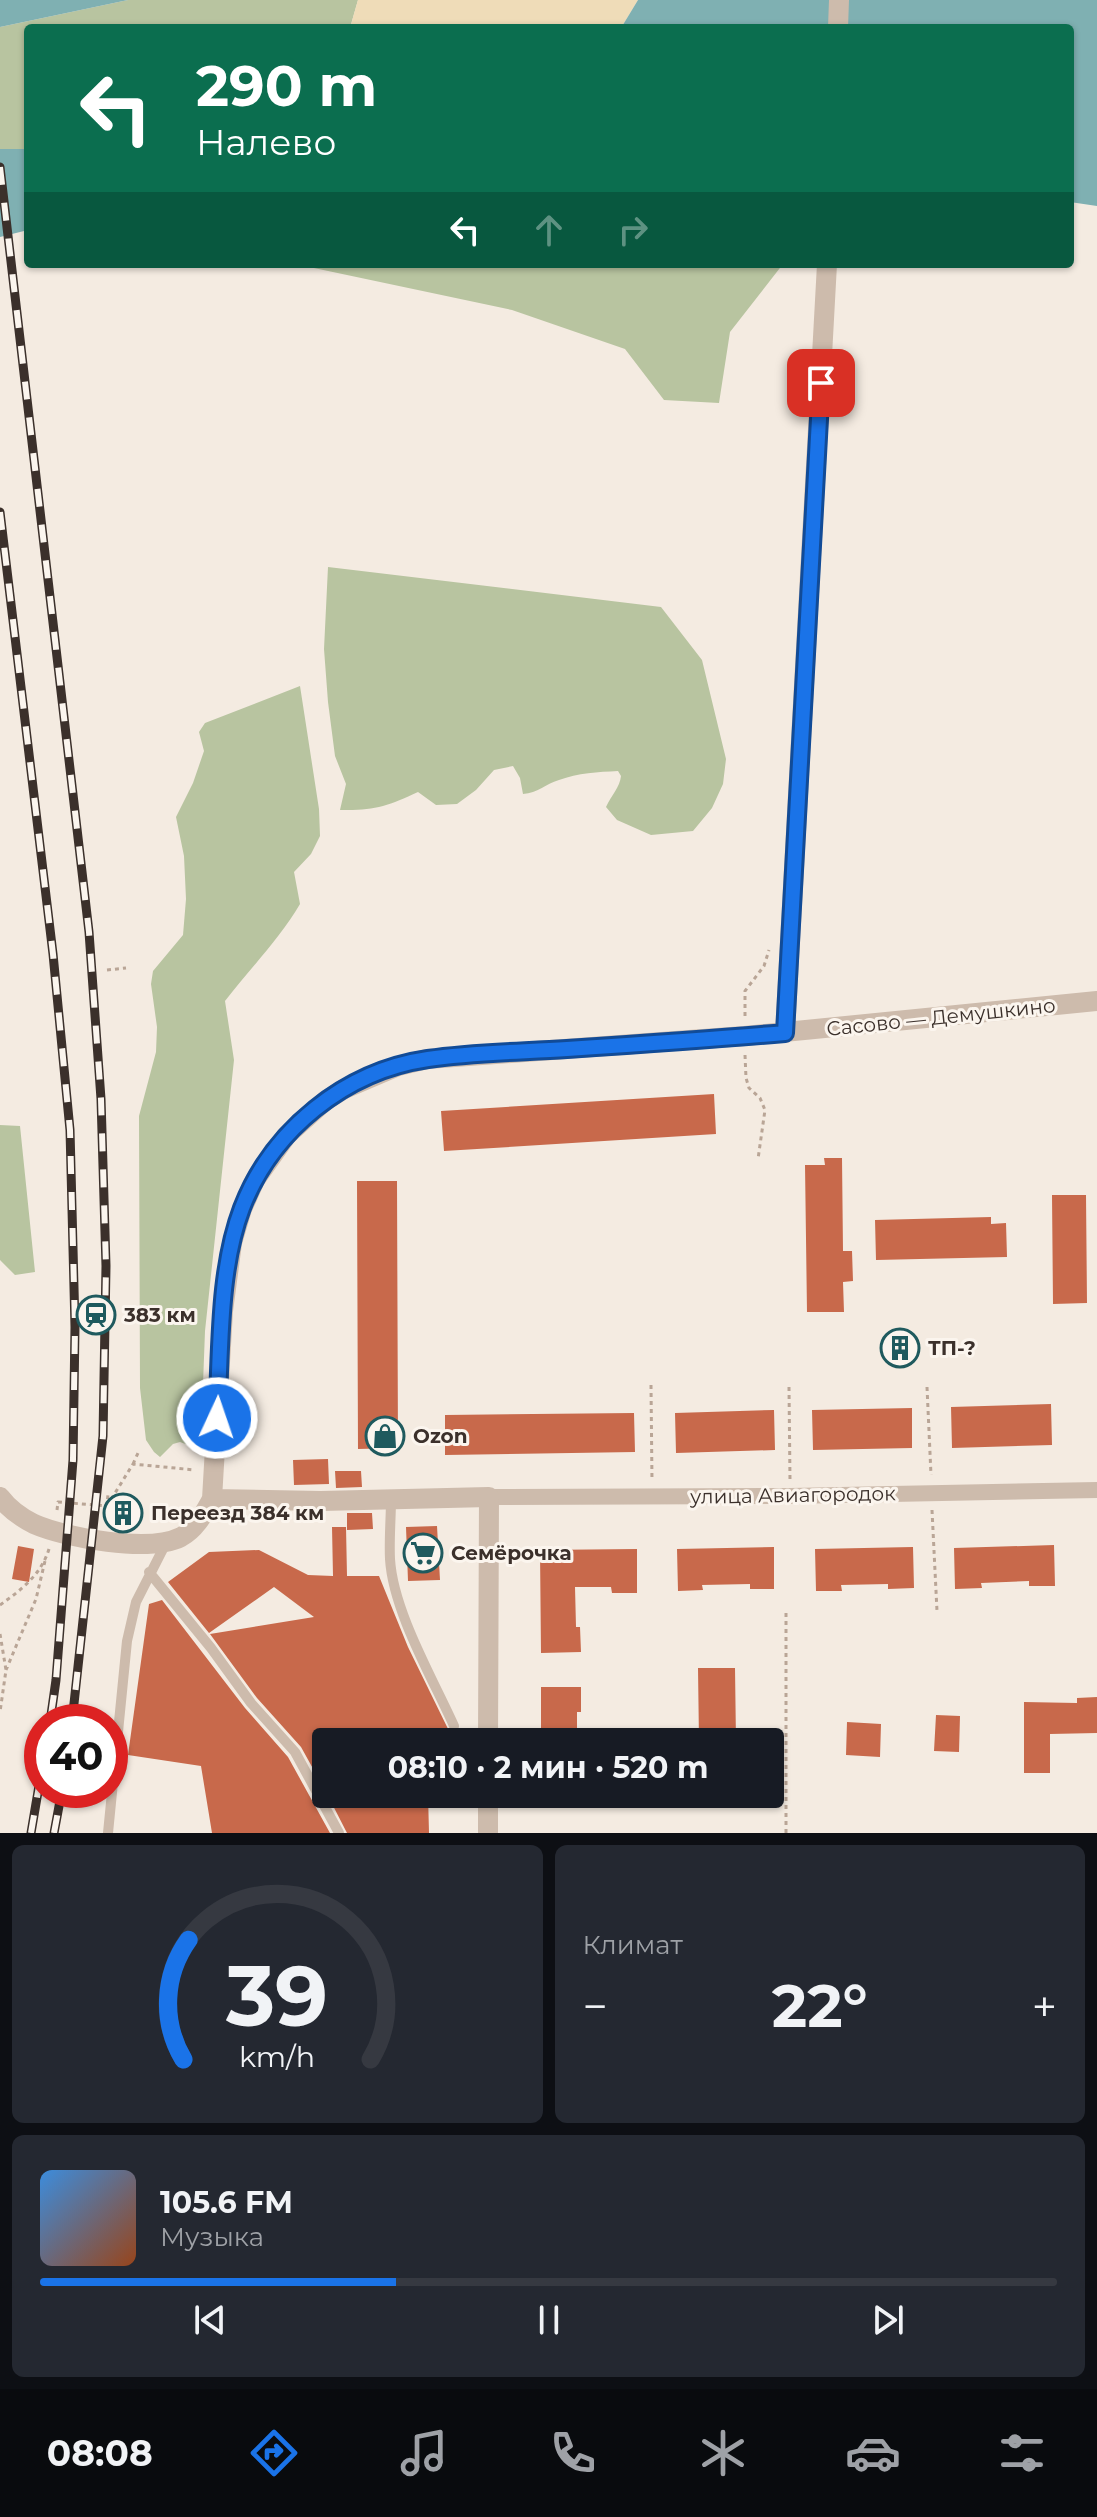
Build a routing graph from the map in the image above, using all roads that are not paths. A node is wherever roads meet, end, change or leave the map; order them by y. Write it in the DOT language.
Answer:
graph roads {
  1 [pos="839,0"];
  2 [pos="838,24"];
  3 [pos="827,268"];
  4 [pos="1097,1001"];
  5 [pos="785,1033"];
  6 [pos="1097,1490"];
  7 [pos="0,1497"];
  8 [pos="489,1497"];
  9 [pos="391,1498"];
  10 [pos="212,1499"];
  11 [pos="166,1543"];
  12 [pos="149,1572"];
  13 [pos="454,1726"];
  14 [pos="488,1728"];
  15 [pos="488,1808"];
  16 [pos="108,1833"];
  17 [pos="339,1833"];
  18 [pos="488,1833"];
  1 -- 2 [label="street"];
  3 -- 5 [label="street"];
  4 -- 5 [label="street, Сасово — Демушкино"];
  5 -- 10 [label="street, Сасово — Демушкино"];
  6 -- 8 [label="street, улица Авиагородок"];
  7 -- 11 [label="street"];
  8 -- 9 [label="street, улица Авиагородок"];
  8 -- 14 [label="street"];
  9 -- 10 [label="street, улица Авиагородок"];
  9 -- 13 [label="lane"];
  10 -- 11 [label="street"];
  11 -- 12 [label="lane"];
  12 -- 16 [label="lane"];
  12 -- 17 [label="lane"];
  15 -- 18 [label="street"];
}
